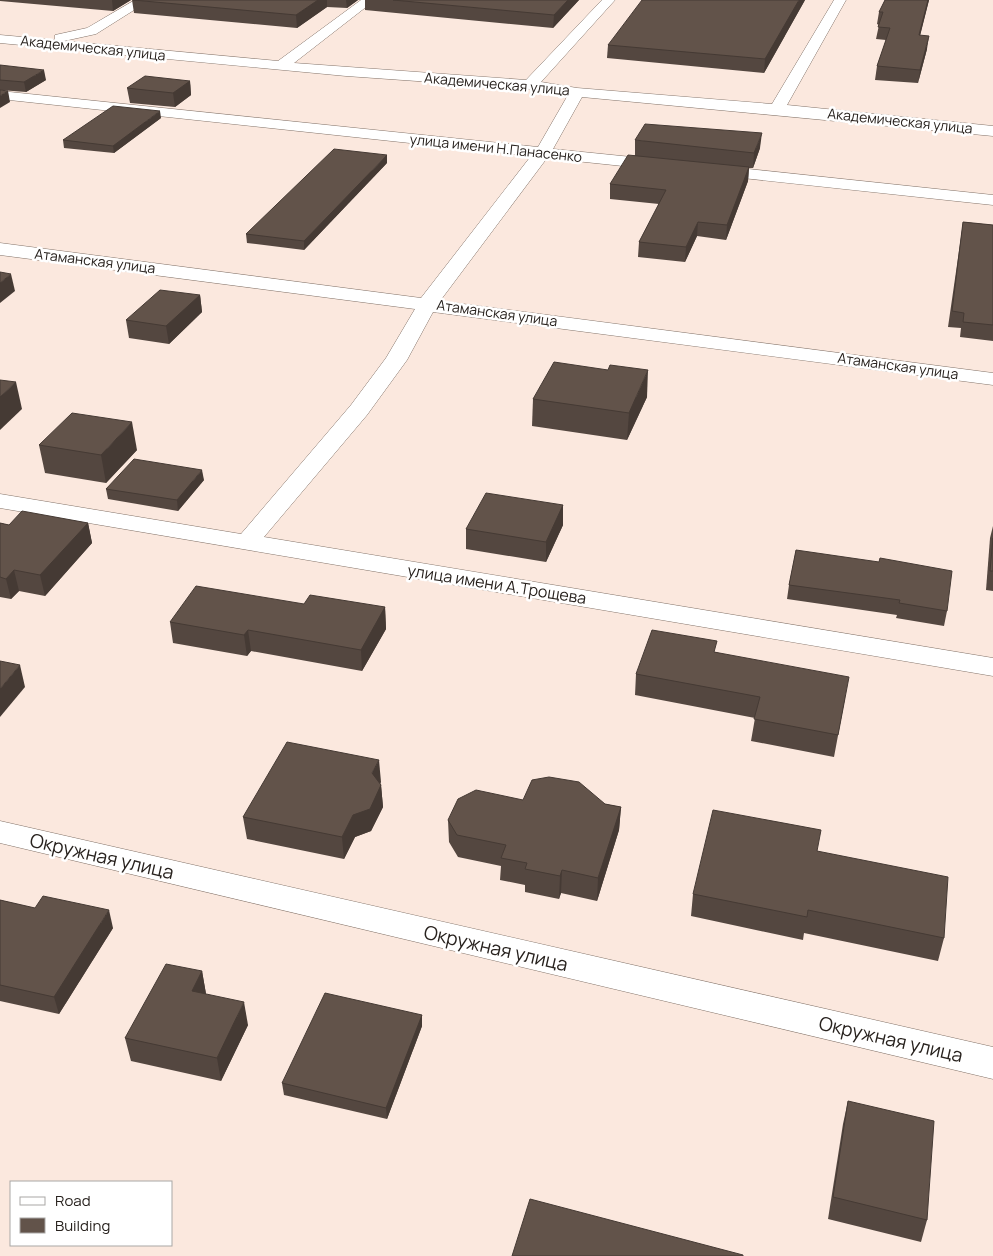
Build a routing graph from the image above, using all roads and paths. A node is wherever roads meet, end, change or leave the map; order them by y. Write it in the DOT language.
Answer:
graph roads {
  1 [pos="144,0"];
  2 [pos="369,0"];
  3 [pos="609,0"];
  4 [pos="840,0"];
  5 [pos="0,31"];
  6 [pos="0,39"];
  7 [pos="63,41"];
  8 [pos="282,66"];
  9 [pos="530,85"];
  10 [pos="577,92"];
  11 [pos="0,95"];
  12 [pos="777,109"];
  13 [pos="993,131"];
  14 [pos="543,152"];
  15 [pos="680,167"];
  16 [pos="699,169"];
  17 [pos="993,200"];
  18 [pos="0,249"];
  19 [pos="428,304"];
  20 [pos="993,379"];
  21 [pos="0,501"];
  22 [pos="247,542"];
  23 [pos="993,666"];
  24 [pos="0,832"];
  25 [pos="993,1063"];
  1 -- 7 [label="street"];
  2 -- 8 [label="street"];
  3 -- 9 [label="street"];
  4 -- 12 [label="street"];
  5 -- 7 [label="street, Академическая улица"];
  6 -- 7 [label="street, Академическая улица"];
  7 -- 8 [label="street, Академическая улица"];
  8 -- 9 [label="street, Академическая улица"];
  9 -- 10 [label="street, Академическая улица"];
  10 -- 12 [label="street, Академическая улица"];
  10 -- 14 [label="street"];
  11 -- 14 [label="street, улица имени Н.Панасенко"];
  12 -- 13 [label="street, Академическая улица"];
  14 -- 15 [label="street, улица имени Н.Панасенко"];
  14 -- 19 [label="street"];
  16 -- 17 [label="street"];
  18 -- 19 [label="street, Атаманская улица"];
  19 -- 20 [label="street, Атаманская улица"];
  19 -- 22 [label="street"];
  21 -- 22 [label="street, улица имени А.Трощева"];
  22 -- 23 [label="street, улица имени А.Трощева"];
  24 -- 25 [label="street, Окружная улица"];
}
